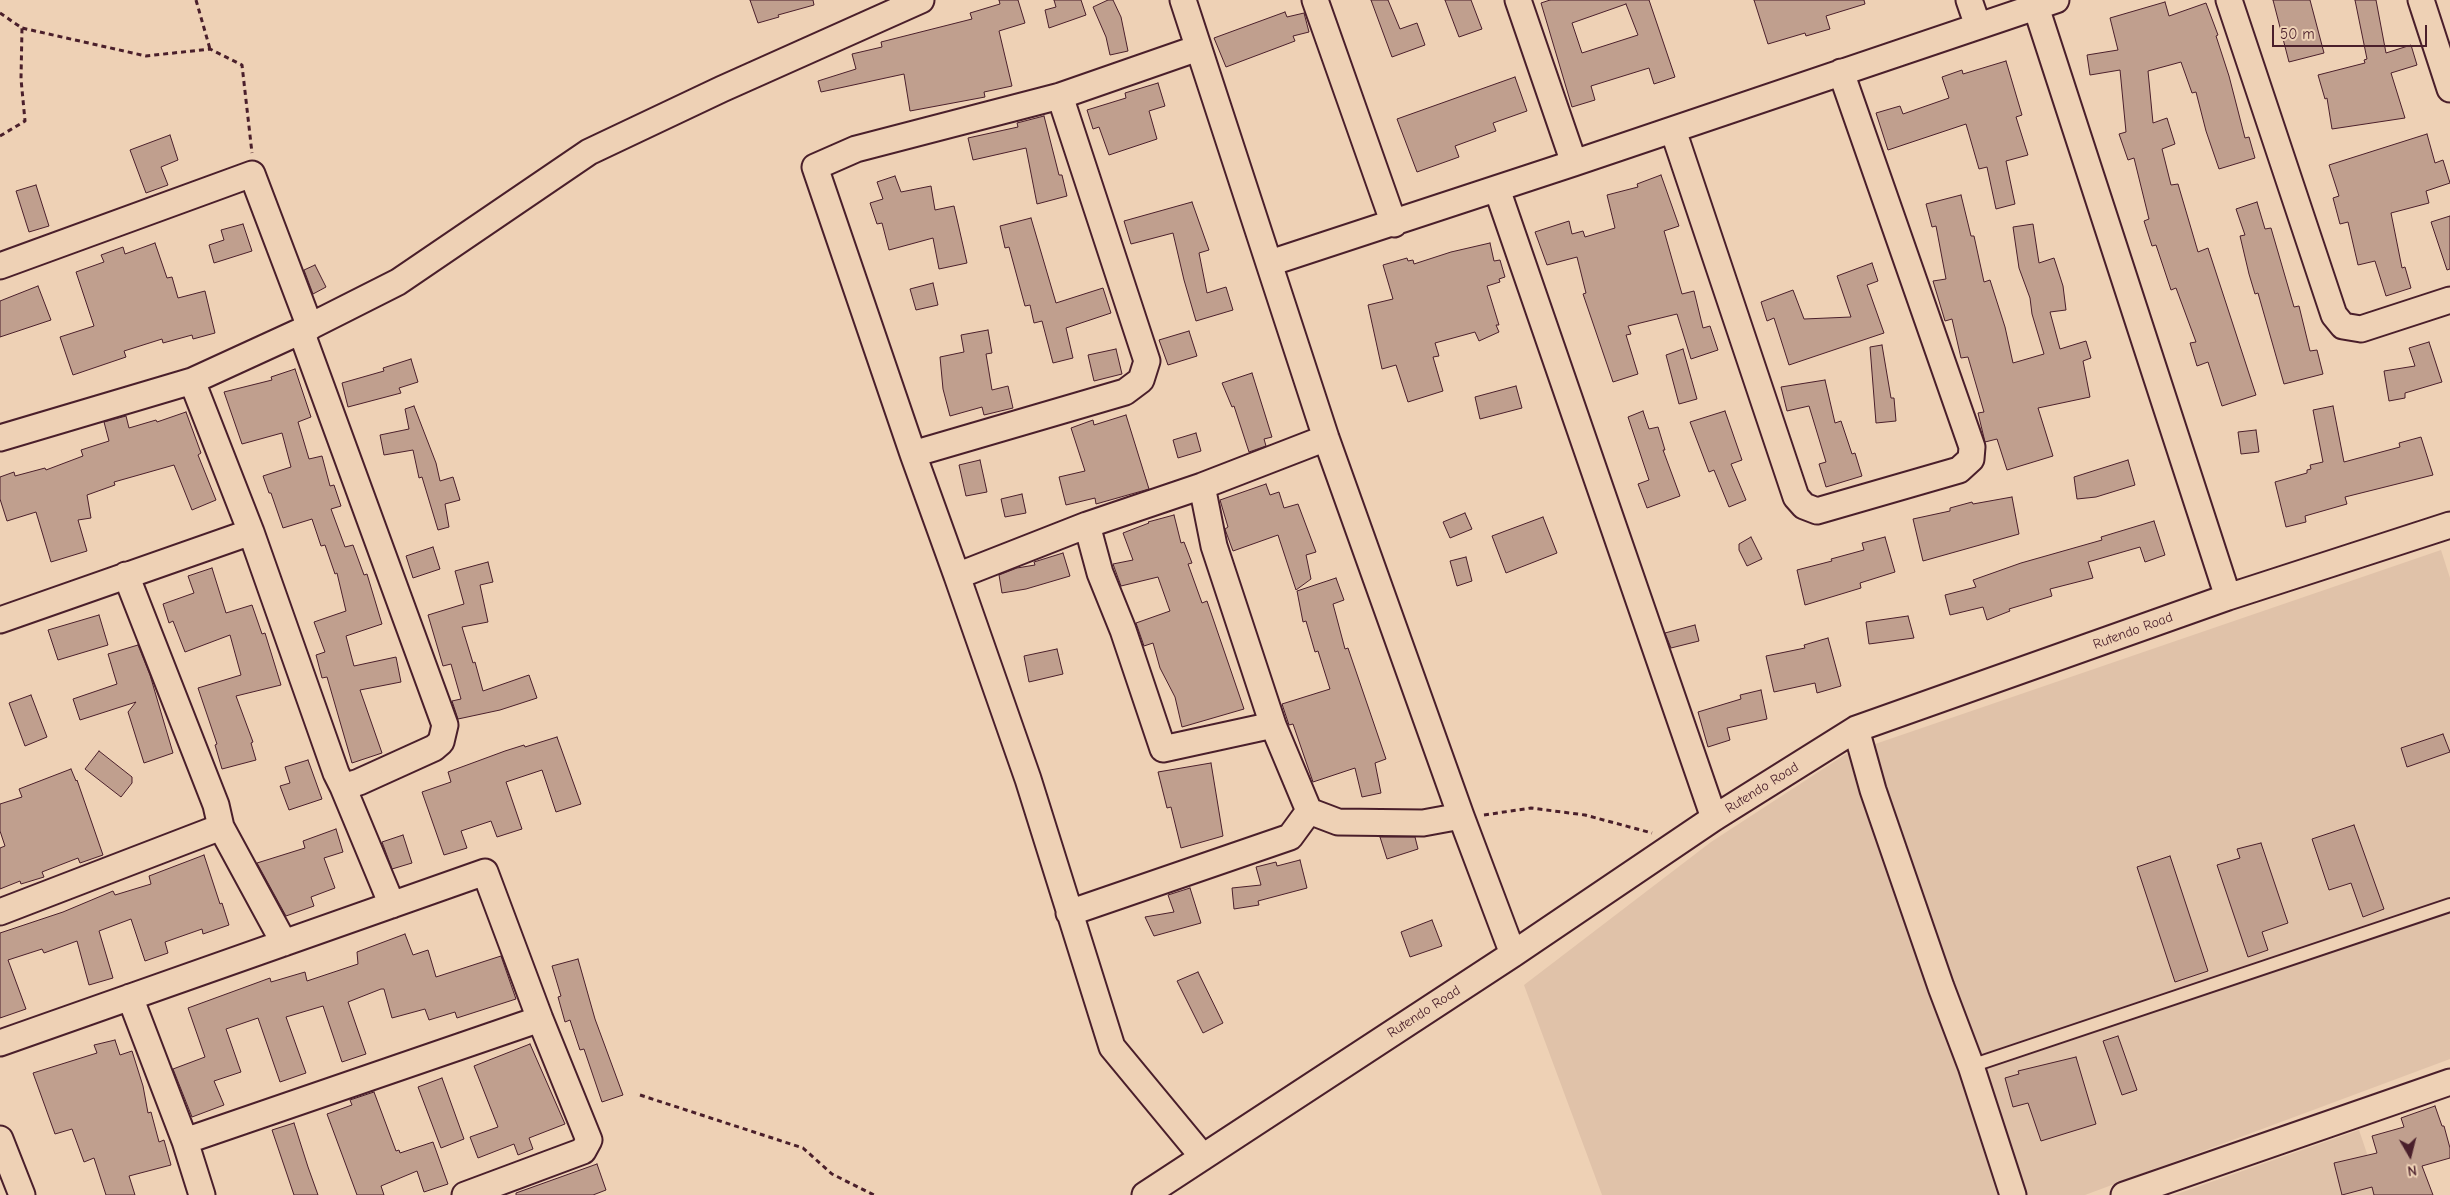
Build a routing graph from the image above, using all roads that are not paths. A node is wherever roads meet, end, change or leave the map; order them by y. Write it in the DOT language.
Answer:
graph roads {
  1 [pos="921,0"];
  2 [pos="1183,0"];
  3 [pos="1315,0"];
  4 [pos="1518,0"];
  5 [pos="1969,0"];
  6 [pos="2229,0"];
  7 [pos="2421,0"];
  8 [pos="2046,3"];
  9 [pos="1978,26"];
  10 [pos="1198,48"];
  11 [pos="1841,72"];
  12 [pos="2450,88"];
  13 [pos="1060,96"];
  14 [pos="1673,130"];
  15 [pos="1574,163"];
  16 [pos="1497,189"];
  17 [pos="1394,224"];
  18 [pos="1270,264"];
  19 [pos="0,266"];
  20 [pos="2450,300"];
  21 [pos="305,329"];
  22 [pos="192,381"];
  23 [pos="0,438"];
  24 [pos="1326,438"];
  25 [pos="913,454"];
  26 [pos="1202,486"];
  27 [pos="1086,525"];
  28 [pos="2450,525"];
  29 [pos="251,532"];
  30 [pos="126,575"];
  31 [pos="957,576"];
  32 [pos="2228,597"];
  33 [pos="0,620"];
  34 [pos="1273,725"];
  35 [pos="1856,729"];
  36 [pos="343,787"];
  37 [pos="1309,811"];
  38 [pos="1461,816"];
  39 [pos="1714,818"];
  40 [pos="221,827"];
  41 [pos="392,905"];
  42 [pos="2450,905"];
  43 [pos="0,912"];
  44 [pos="1068,913"];
  45 [pos="284,943"];
  46 [pos="1513,954"];
  47 [pos="130,997"];
  48 [pos="540,1019"];
  49 [pos="0,1043"];
  50 [pos="1971,1066"];
  51 [pos="2448,1090"];
  52 [pos="0,1139"];
  53 [pos="185,1141"];
  54 [pos="1203,1157"];
  55 [pos="22,1195"];
  56 [pos="202,1195"];
  57 [pos="465,1195"];
  58 [pos="1145,1195"];
  59 [pos="2013,1195"];
  60 [pos="2124,1195"];
  1 -- 21 [label="street"];
  2 -- 10 [label="street"];
  3 -- 17 [label="street"];
  4 -- 15 [label="street"];
  5 -- 9 [label="street"];
  6 -- 20 [label="street"];
  7 -- 12 [label="street"];
  8 -- 9 [label="street"];
  8 -- 32 [label="street"];
  9 -- 11 [label="street"];
  10 -- 13 [label="street"];
  10 -- 18 [label="street"];
  11 -- 14 [label="street"];
  11 -- 14 [label="street"];
  13 -- 25 [label="street"];
  13 -- 25 [label="street"];
  14 -- 15 [label="street"];
  15 -- 16 [label="street"];
  16 -- 17 [label="street"];
  16 -- 39 [label="street"];
  17 -- 18 [label="street"];
  18 -- 24 [label="street"];
  19 -- 21 [label="street"];
  21 -- 22 [label="street"];
  21 -- 36 [label="street"];
  22 -- 23 [label="street"];
  22 -- 29 [label="street"];
  24 -- 26 [label="street"];
  24 -- 38 [label="street"];
  25 -- 31 [label="street"];
  26 -- 27 [label="street"];
  26 -- 34 [label="street"];
  27 -- 31 [label="street"];
  27 -- 34 [label="street"];
  28 -- 32 [label="street, Rutendo Road"];
  29 -- 30 [label="street"];
  29 -- 36 [label="street"];
  30 -- 33 [label="street"];
  30 -- 40 [label="street"];
  31 -- 44 [label="street"];
  32 -- 35 [label="street, Rutendo Road"];
  34 -- 37 [label="street"];
  35 -- 39 [label="street, Rutendo Road"];
  35 -- 50 [label="street"];
  36 -- 41 [label="street"];
  37 -- 38 [label="street"];
  37 -- 44 [label="street"];
  38 -- 46 [label="street"];
  39 -- 46 [label="street, Rutendo Road"];
  40 -- 43 [label="street"];
  40 -- 45 [label="street"];
  41 -- 45 [label="street"];
  41 -- 48 [label="street"];
  42 -- 50 [label="lane"];
  44 -- 54 [label="street"];
  45 -- 47 [label="street"];
  46 -- 54 [label="street, Rutendo Road"];
  47 -- 49 [label="street"];
  47 -- 53 [label="street"];
  48 -- 53 [label="street"];
  48 -- 57 [label="street"];
  50 -- 59 [label="street"];
  51 -- 60 [label="street"];
  52 -- 55 [label="street"];
  53 -- 56 [label="street"];
  54 -- 58 [label="street, Rutendo Road"];
}
